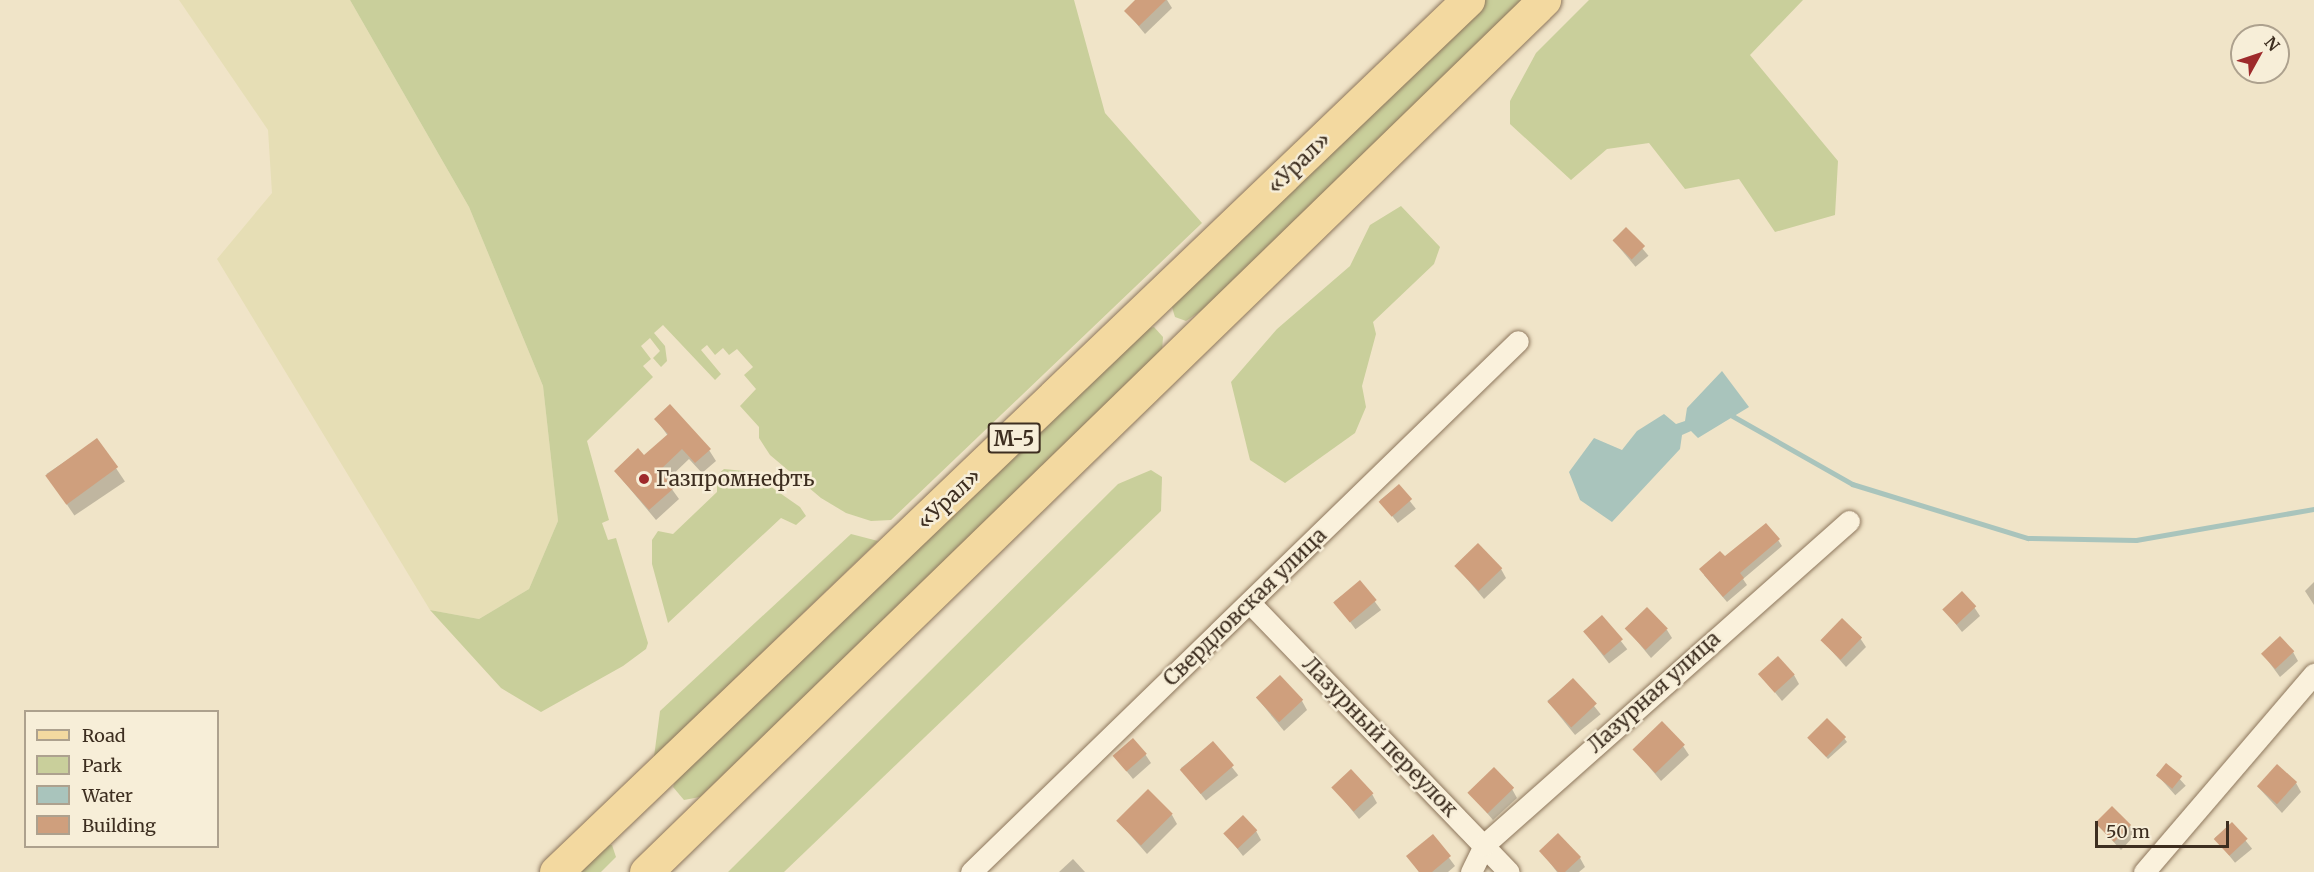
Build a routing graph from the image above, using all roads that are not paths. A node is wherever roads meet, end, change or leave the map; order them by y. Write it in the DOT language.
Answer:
graph roads {
  1 [pos="1468,0"];
  2 [pos="1544,0"];
  3 [pos="1518,341"];
  4 [pos="1849,521"];
  5 [pos="1250,603"];
  6 [pos="2314,674"];
  7 [pos="1484,845"];
  8 [pos="556,872"];
  9 [pos="646,872"];
  10 [pos="971,872"];
  11 [pos="1471,872"];
  12 [pos="1509,872"];
  13 [pos="2144,872"];
  1 -- 8 [label="main road, «Урал» / М-5"];
  2 -- 9 [label="main road, М-5"];
  3 -- 5 [label="street, Свердловская улица"];
  4 -- 7 [label="street, Лазурная улица"];
  5 -- 7 [label="street, Лазурный переулок"];
  5 -- 10 [label="street, Свердловская улица"];
  6 -- 13 [label="street"];
  7 -- 11 [label="street, Лазурная улица"];
  7 -- 12 [label="street, Лазурный переулок"];
}
